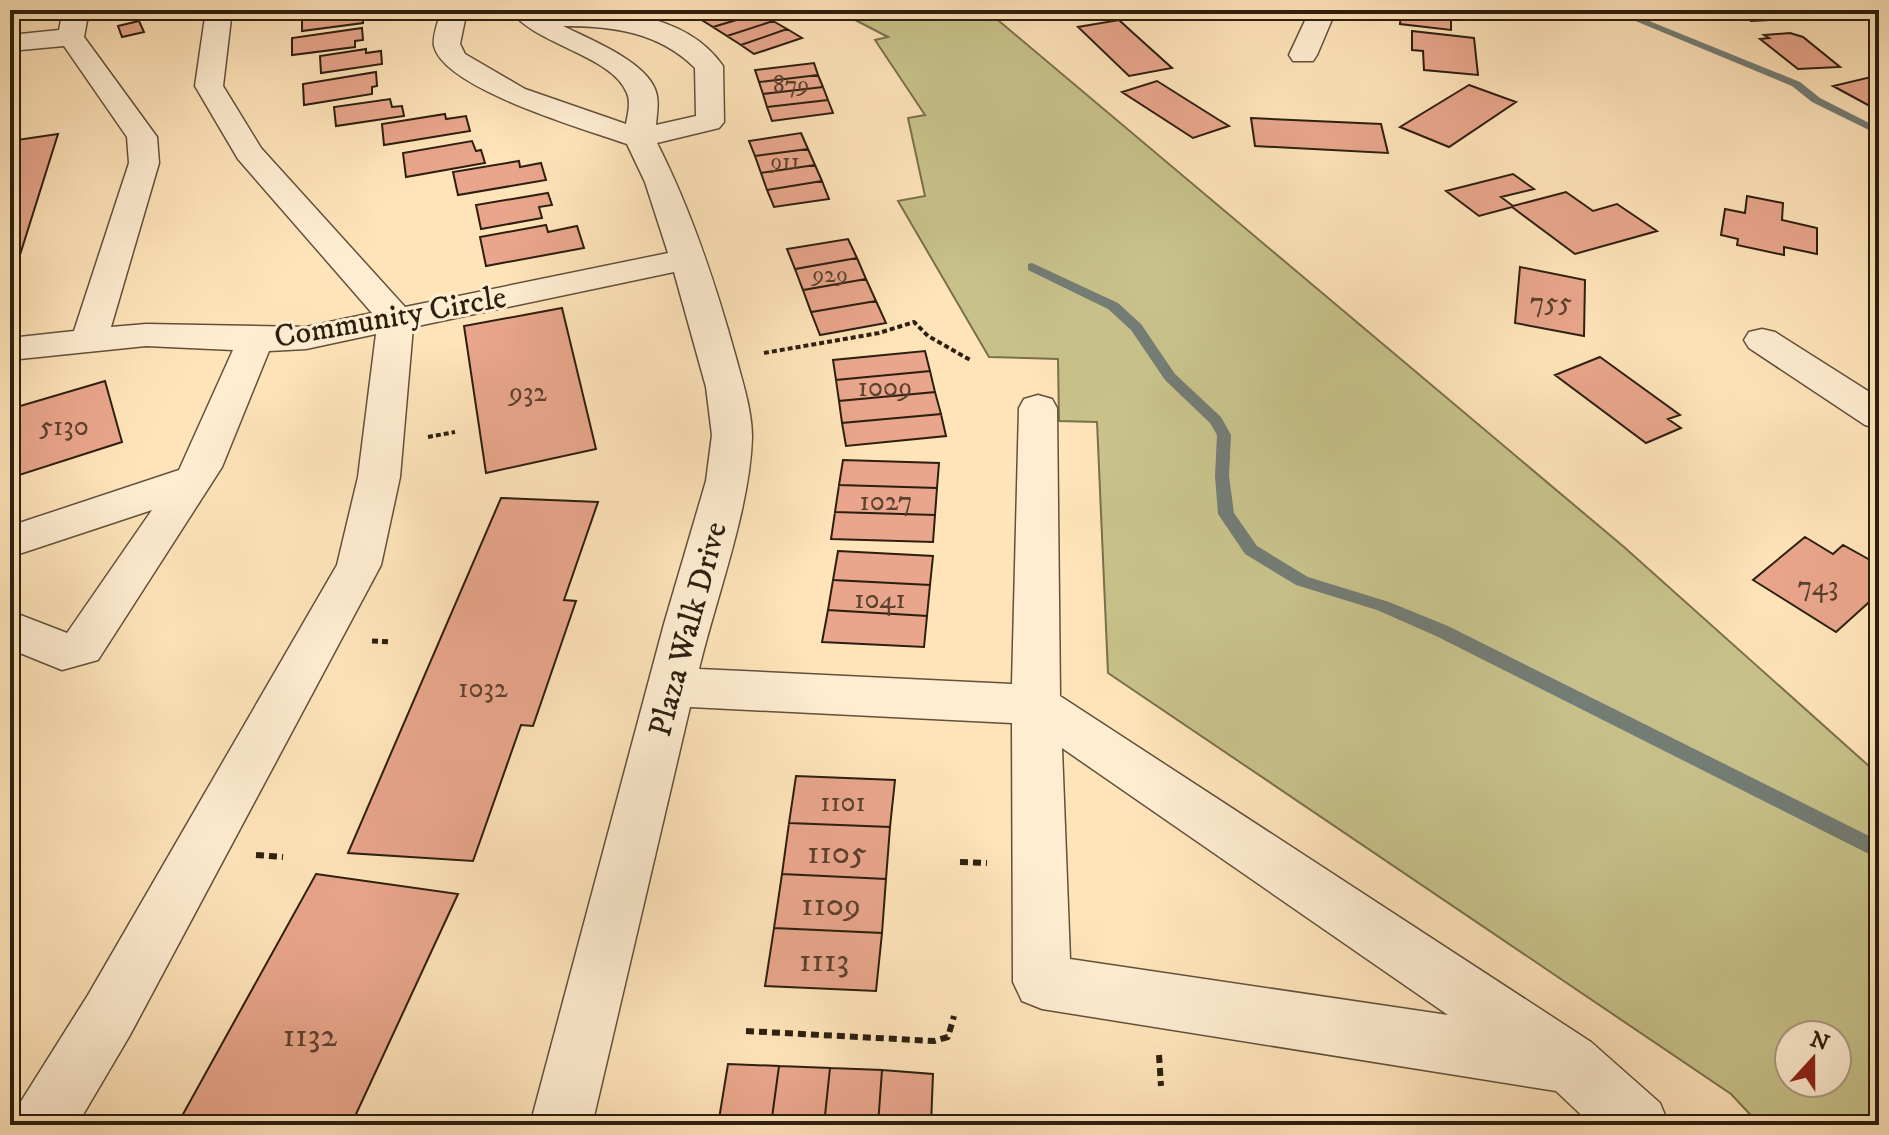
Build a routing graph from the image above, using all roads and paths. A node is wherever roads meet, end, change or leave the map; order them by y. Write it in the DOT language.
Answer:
graph roads {
  1 [pos="219,10"];
  2 [pos="454,10"];
  3 [pos="1323,10"];
  4 [pos="528,15"];
  5 [pos="74,23"];
  6 [pos="10,43"];
  7 [pos="1303,55"];
  8 [pos="639,138"];
  9 [pos="688,259"];
  10 [pos="396,319"];
  11 [pos="89,339"];
  12 [pos="256,339"];
  13 [pos="1762,340"];
  14 [pos="10,349"];
  15 [pos="764,353"];
  16 [pos="972,361"];
  17 [pos="1038,408"];
  18 [pos="1879,416"];
  19 [pos="194,480"];
  20 [pos="10,542"];
  21 [pos="10,629"];
  22 [pos="671,687"];
  23 [pos="1036,705"];
  24 [pos="954,1016"];
  25 [pos="746,1031"];
  26 [pos="1570,1063"];
  27 [pos="42,1125"];
  28 [pos="561,1125"];
  29 [pos="1638,1125"];
  1 -- 10 [label="street"];
  2 -- 8 [label="street"];
  3 -- 7 [label="street"];
  4 -- 8 [label="street"];
  4 -- 8 [label="street"];
  5 -- 6 [label="street"];
  5 -- 11 [label="street"];
  8 -- 9 [label="street, Plaza Walk Drive"];
  9 -- 10 [label="street, Community Circle"];
  9 -- 22 [label="street, Plaza Walk Drive"];
  10 -- 12 [label="street, Community Circle"];
  10 -- 27 [label="street"];
  11 -- 12 [label="street, Community Circle"];
  11 -- 14 [label="street, Community Circle"];
  12 -- 19 [label="street"];
  13 -- 18 [label="street"];
  15 -- 16 [label="path"];
  17 -- 23 [label="street"];
  19 -- 20 [label="street"];
  19 -- 21 [label="street"];
  22 -- 23 [label="street"];
  22 -- 28 [label="street, Plaza Walk Drive"];
  23 -- 26 [label="street"];
  23 -- 26 [label="street"];
  24 -- 25 [label="path"];
  26 -- 29 [label="street"];
}
